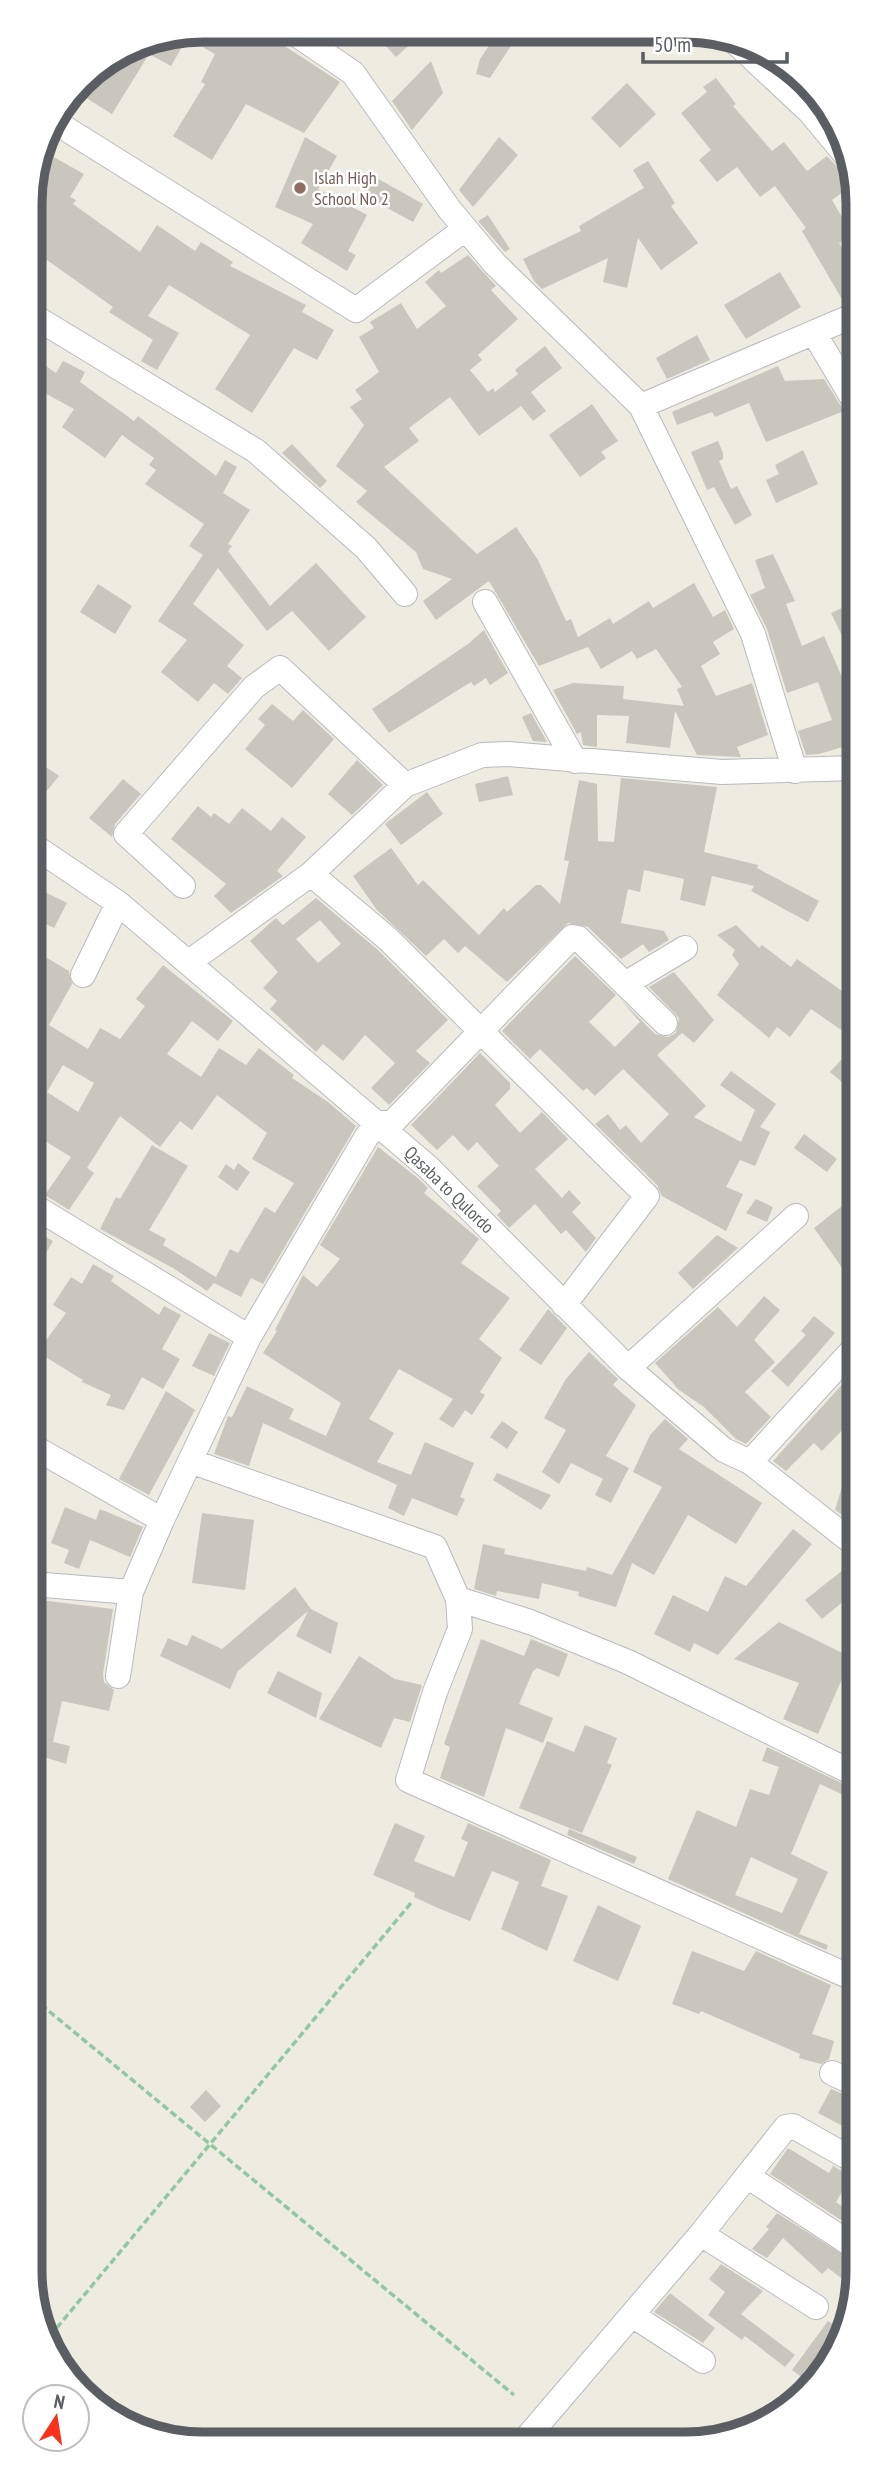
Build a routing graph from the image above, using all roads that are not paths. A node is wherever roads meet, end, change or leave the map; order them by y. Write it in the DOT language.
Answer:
graph roads {
  1 [pos="308,42"];
  2 [pos="749,55"];
  3 [pos="62,126"];
  4 [pos="831,138"];
  5 [pos="465,229"];
  6 [pos="846,319"];
  7 [pos="42,321"];
  8 [pos="814,333"];
  9 [pos="846,386"];
  10 [pos="641,407"];
  11 [pos="405,594"];
  12 [pos="485,602"];
  13 [pos="575,761"];
  14 [pos="846,768"];
  15 [pos="795,771"];
  16 [pos="405,785"];
  17 [pos="42,851"];
  18 [pos="311,874"];
  19 [pos="184,886"];
  20 [pos="118,903"];
  21 [pos="685,948"];
  22 [pos="189,962"];
  23 [pos="83,975"];
  24 [pos="625,984"];
  25 [pos="665,1023"];
  26 [pos="481,1028"];
  27 [pos="378,1124"];
  28 [pos="42,1211"];
  29 [pos="796,1216"];
  30 [pos="564,1305"];
  31 [pos="249,1337"];
  32 [pos="846,1357"];
  33 [pos="628,1368"];
  34 [pos="42,1452"];
  35 [pos="190,1461"];
  36 [pos="750,1462"];
  37 [pos="162,1520"];
  38 [pos="846,1537"];
  39 [pos="42,1585"];
  40 [pos="131,1592"];
  41 [pos="458,1599"];
  42 [pos="118,1676"];
  43 [pos="846,1770"];
  44 [pos="846,1975"];
  45 [pos="832,2073"];
  46 [pos="846,2079"];
  47 [pos="846,2156"];
  48 [pos="747,2176"];
  49 [pos="701,2234"];
  50 [pos="846,2241"];
  51 [pos="816,2307"];
  52 [pos="632,2315"];
  53 [pos="703,2361"];
  54 [pos="532,2432"];
  1 -- 5 [label="street"];
  2 -- 4 [label="street"];
  3 -- 5 [label="street"];
  5 -- 10 [label="street"];
  6 -- 8 [label="street"];
  7 -- 11 [label="street"];
  8 -- 9 [label="street"];
  8 -- 10 [label="street"];
  10 -- 15 [label="street"];
  12 -- 13 [label="street"];
  13 -- 15 [label="street"];
  13 -- 16 [label="street"];
  14 -- 15 [label="street"];
  16 -- 18 [label="street"];
  16 -- 19 [label="street"];
  17 -- 20 [label="street, Qasaba to Qulordo"];
  18 -- 22 [label="street"];
  18 -- 26 [label="street"];
  20 -- 22 [label="street, Qasaba to Qulordo"];
  20 -- 23 [label="street"];
  21 -- 24 [label="street"];
  22 -- 27 [label="street, Qasaba to Qulordo"];
  24 -- 25 [label="street"];
  24 -- 26 [label="street"];
  26 -- 27 [label="street"];
  26 -- 30 [label="street"];
  27 -- 30 [label="street, Qasaba to Qulordo"];
  27 -- 31 [label="street"];
  28 -- 31 [label="street"];
  29 -- 33 [label="street"];
  30 -- 33 [label="street, Qasaba to Qulordo"];
  31 -- 35 [label="street"];
  32 -- 36 [label="street"];
  33 -- 36 [label="street, Qasaba to Qulordo"];
  34 -- 37 [label="street"];
  35 -- 37 [label="street"];
  35 -- 41 [label="street"];
  36 -- 38 [label="street, Qasaba to Qulordo"];
  37 -- 40 [label="street"];
  39 -- 40 [label="street"];
  40 -- 42 [label="street"];
  41 -- 43 [label="street"];
  41 -- 44 [label="street"];
  45 -- 46 [label="street"];
  47 -- 48 [label="street"];
  48 -- 49 [label="street"];
  48 -- 50 [label="street"];
  49 -- 51 [label="street"];
  49 -- 52 [label="street"];
  52 -- 53 [label="street"];
  52 -- 54 [label="street"];
}
